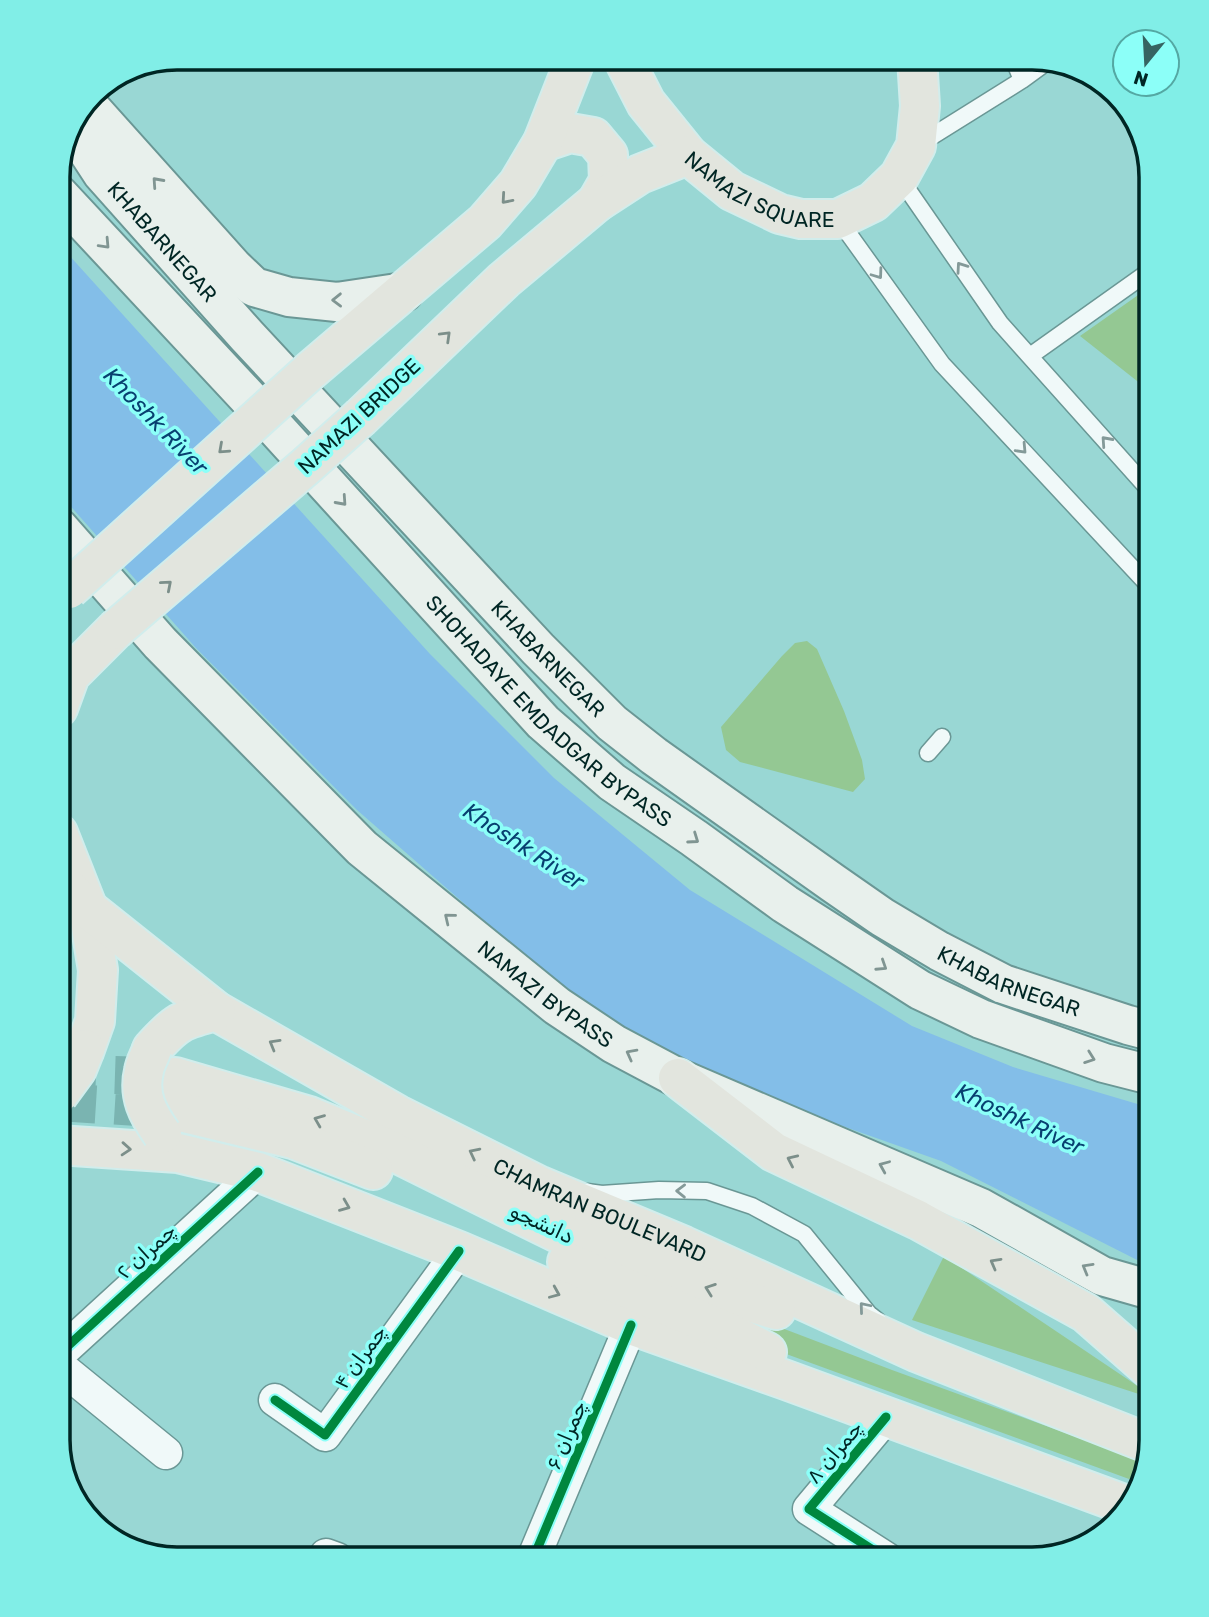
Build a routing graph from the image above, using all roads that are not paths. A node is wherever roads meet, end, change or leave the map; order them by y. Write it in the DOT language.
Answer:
graph roads {
  1 [pos="571,70"];
  2 [pos="629,70"];
  3 [pos="918,70"];
  4 [pos="1018,70"];
  5 [pos="1036,70"];
  6 [pos="1022,80"];
  7 [pos="93,111"];
  8 [pos="78,136"];
  9 [pos="543,142"];
  10 [pos="74,148"];
  11 [pos="688,155"];
  12 [pos="908,162"];
  13 [pos="102,173"];
  14 [pos="597,202"];
  15 [pos="70,207"];
  16 [pos="838,219"];
  17 [pos="1139,279"];
  18 [pos="404,292"];
  19 [pos="1030,356"];
  20 [pos="1139,479"];
  21 [pos="70,541"];
  22 [pos="1139,575"];
  23 [pos="70,586"];
  24 [pos="70,675"];
  25 [pos="942,737"];
  26 [pos="928,753"];
  27 [pos="70,863"];
  28 [pos="70,890"];
  29 [pos="88,909"];
  30 [pos="216,1011"];
  31 [pos="1139,1028"];
  32 [pos="1139,1072"];
  33 [pos="678,1078"];
  34 [pos="70,1079"];
  35 [pos="167,1105"];
  36 [pos="70,1141"];
  37 [pos="258,1172"];
  38 [pos="540,1186"];
  39 [pos="459,1251"];
  40 [pos="1139,1287"];
  41 [pos="631,1325"];
  42 [pos="70,1344"];
  43 [pos="916,1352"];
  44 [pos="1139,1359"];
  45 [pos="70,1375"];
  46 [pos="275,1400"];
  47 [pos="886,1417"];
  48 [pos="1139,1440"];
  49 [pos="166,1453"];
  50 [pos="1119,1502"];
  51 [pos="538,1547"];
  52 [pos="868,1547"];
  1 -- 9 [label="main road"];
  2 -- 11 [label="main road, NAMAZI SQUARE"];
  3 -- 12 [label="main road"];
  4 -- 6 [label="lane"];
  5 -- 6 [label="lane"];
  6 -- 12 [label="lane"];
  18 -- 7 [label="main road, one-way"];
  8 -- 13 [label="main road, KHABARNEGAR"];
  9 -- 14 [label="main road"];
  9 -- 18 [label="main road, one-way"];
  10 -- 13 [label="main road"];
  11 -- 14 [label="main road, NAMAZI BRIDGE"];
  11 -- 16 [label="main road, NAMAZI SQUARE"];
  12 -- 16 [label="main road, NAMAZI SQUARE"];
  19 -- 12 [label="lane, one-way"];
  13 -- 31 [label="main road, KHABARNEGAR"];
  24 -- 14 [label="main road, NAMAZI BRIDGE, one-way, bridge"];
  15 -- 32 [label="main road, SHOHADAYE EMDADGAR BYPASS, one-way"];
  16 -- 22 [label="lane, one-way"];
  17 -- 19 [label="lane"];
  18 -- 23 [label="main road, one-way, bridge"];
  20 -- 19 [label="lane, one-way"];
  33 -- 21 [label="main road, NAMAZI BYPASS, one-way"];
  25 -- 26 [label="lane"];
  27 -- 29 [label="main road"];
  28 -- 29 [label="main road, CHAMRAN BOULEVARD"];
  29 -- 30 [label="main road, CHAMRAN BOULEVARD"];
  29 -- 34 [label="main road, bridge"];
  30 -- 35 [label="main road"];
  38 -- 30 [label="main road, CHAMRAN BOULEVARD, one-way"];
  40 -- 33 [label="main road, NAMAZI BYPASS, one-way"];
  44 -- 33 [label="main road, one-way"];
  36 -- 35 [label="main road, one-way"];
  35 -- 37 [label="main road"];
  43 -- 35 [label="main road, دانشجو, one-way"];
  35 -- 47 [label="main road, دانشجو"];
  37 -- 39 [label="main road, one-way"];
  37 -- 42 [label="street, ۲ چمران"];
  38 -- 43 [label="main road, CHAMRAN BOULEVARD"];
  43 -- 38 [label="lane, one-way"];
  39 -- 41 [label="main road, one-way"];
  39 -- 46 [label="street, ۴ چمران"];
  41 -- 47 [label="main road"];
  41 -- 51 [label="street, ۶ چمران"];
  43 -- 48 [label="main road, CHAMRAN BOULEVARD"];
  45 -- 49 [label="street"];
  47 -- 50 [label="main road"];
  47 -- 52 [label="street, ۸ چمران"];
}
